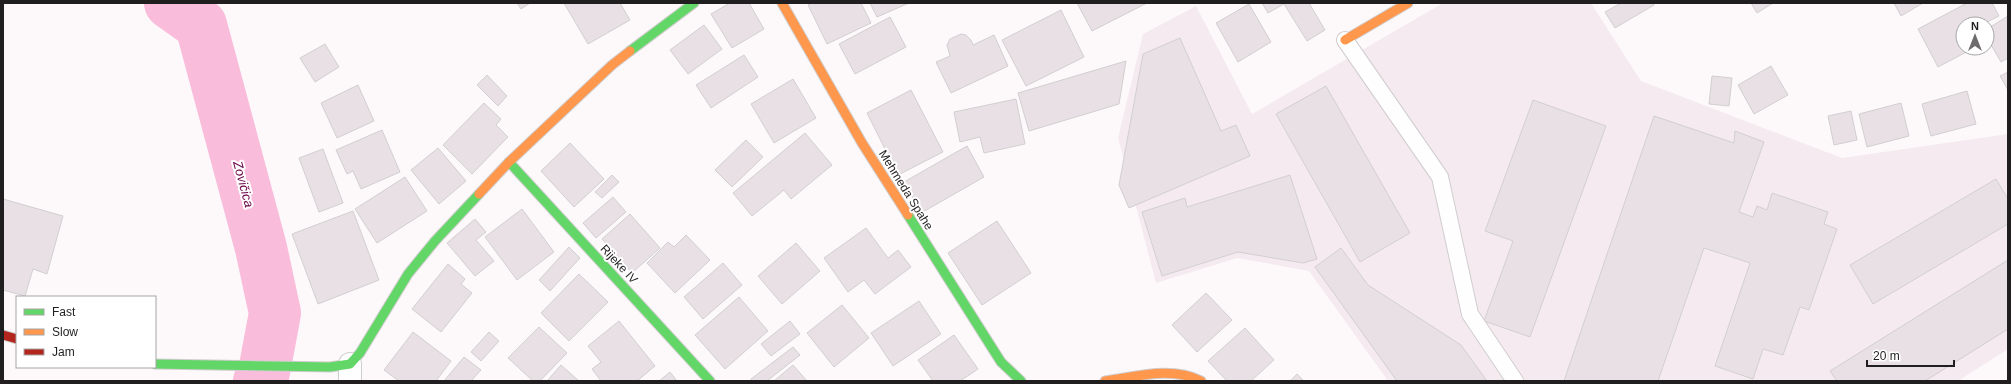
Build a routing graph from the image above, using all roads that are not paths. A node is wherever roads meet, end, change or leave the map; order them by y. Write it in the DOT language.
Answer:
graph roads {
  1 [pos="694,3"];
  2 [pos="782,3"];
  3 [pos="1408,3"];
  4 [pos="1345,40"];
  5 [pos="509,162"];
  6 [pos="3,335"];
  7 [pos="16,339"];
  8 [pos="156,364"];
  9 [pos="343,371"];
  10 [pos="710,381"];
  11 [pos="1021,381"];
  12 [pos="1105,381"];
  13 [pos="1201,381"];
  14 [pos="1515,381"];
  1 -- 5 [label="street"];
  2 -- 11 [label="street, Mehmeda Spahe"];
  3 -- 4 [label="street"];
  4 -- 14 [label="lane"];
  5 -- 9 [label="street"];
  5 -- 10 [label="street, Rijeke IV"];
  6 -- 7 [label="street"];
  8 -- 9 [label="street"];
  12 -- 13 [label="street"];
}
